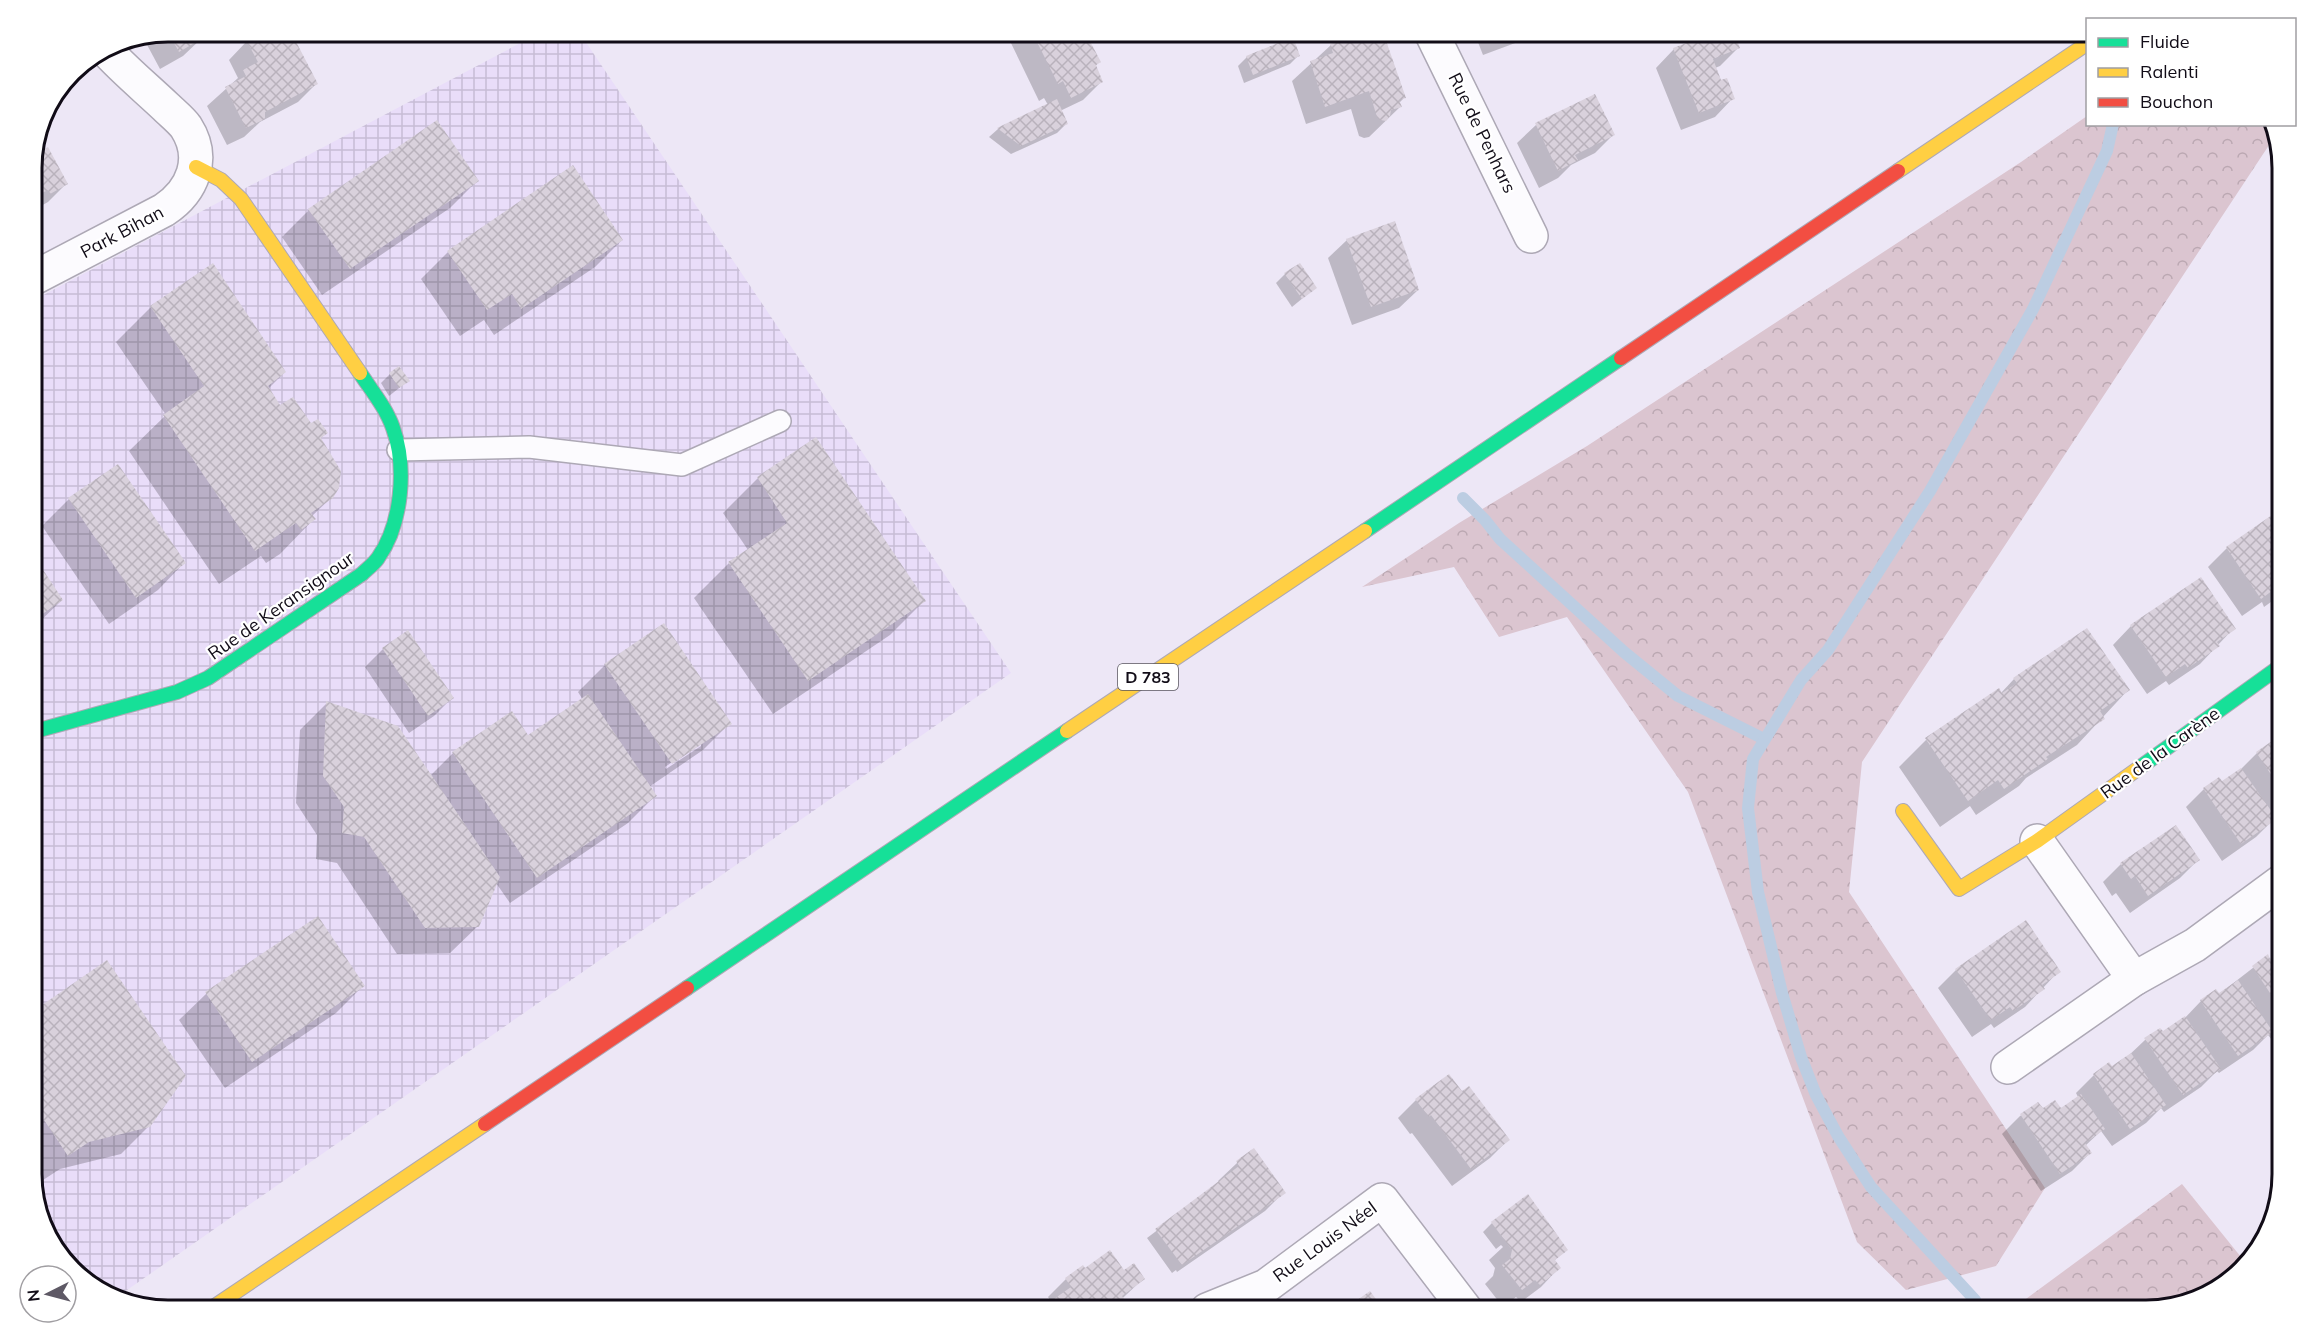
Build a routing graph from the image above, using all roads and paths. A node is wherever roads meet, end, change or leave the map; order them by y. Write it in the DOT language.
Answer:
graph roads {
  1 [pos="1436,42"];
  2 [pos="2086,44"];
  3 [pos="112,55"];
  4 [pos="196,167"];
  5 [pos="1531,236"];
  6 [pos="42,274"];
  7 [pos="780,421"];
  8 [pos="398,450"];
  9 [pos="2272,672"];
  10 [pos="42,729"];
  11 [pos="1903,811"];
  12 [pos="2037,841"];
  13 [pos="2272,888"];
  14 [pos="2134,978"];
  15 [pos="2008,1067"];
  16 [pos="224,1300"];
  17 [pos="1232,1300"];
  18 [pos="1458,1300"];
  1 -- 5 [label="street, Rue de Penhars"];
  2 -- 16 [label="main road, D 783"];
  3 -- 4 [label="street"];
  4 -- 6 [label="street, Park Bihan"];
  4 -- 8 [label="main road, Rue de Keransignour"];
  7 -- 8 [label="lane"];
  8 -- 10 [label="main road, Rue de Keransignour"];
  9 -- 12 [label="main road, Rue de la Carène"];
  11 -- 12 [label="main road, Rue de la Carène"];
  12 -- 14 [label="street"];
  13 -- 14 [label="street"];
  14 -- 15 [label="street"];
  17 -- 18 [label="street, Rue Louis Néel"];
}
